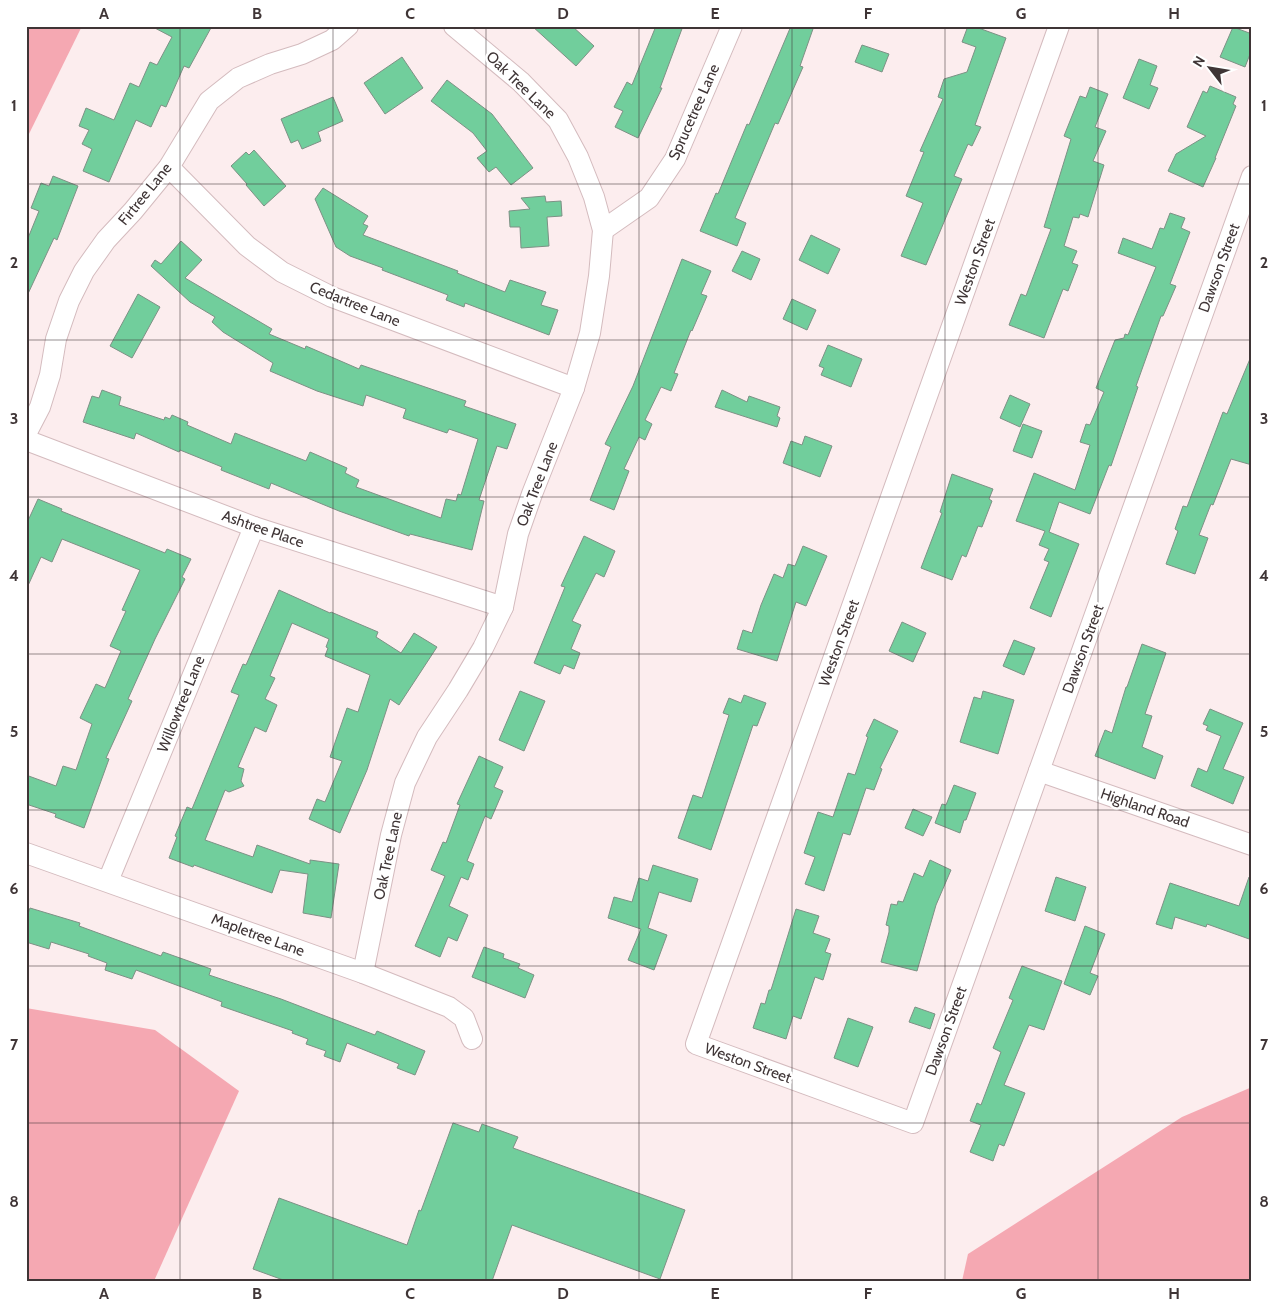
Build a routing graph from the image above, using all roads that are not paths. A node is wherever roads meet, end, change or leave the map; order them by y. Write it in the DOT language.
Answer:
graph roads {
  1 [pos="348,26"];
  2 [pos="454,26"];
  3 [pos="732,26"];
  4 [pos="1059,26"];
  5 [pos="169,167"];
  6 [pos="1252,176"];
  7 [pos="603,230"];
  8 [pos="574,388"];
  9 [pos="26,434"];
  10 [pos="26,440"];
  11 [pos="254,527"];
  12 [pos="503,608"];
  13 [pos="1039,771"];
  14 [pos="1252,845"];
  15 [pos="26,853"];
  16 [pos="108,881"];
  17 [pos="363,973"];
  18 [pos="472,1039"];
  19 [pos="913,1123"];
  1 -- 5 [label="street, Firtree Lane"];
  2 -- 7 [label="street, Oak Tree Lane"];
  3 -- 7 [label="street, Sprucetree Lane"];
  4 -- 19 [label="street, Weston Street"];
  5 -- 8 [label="street, Cedartree Lane"];
  5 -- 9 [label="street, Firtree Lane"];
  6 -- 13 [label="street, Dawson Street"];
  7 -- 8 [label="street, Oak Tree Lane"];
  8 -- 12 [label="street, Oak Tree Lane"];
  10 -- 11 [label="street, Ashtree Place"];
  11 -- 12 [label="street, Ashtree Place"];
  11 -- 16 [label="street, Willowtree Lane"];
  12 -- 17 [label="street, Oak Tree Lane"];
  13 -- 14 [label="street, Highland Road"];
  13 -- 19 [label="street, Dawson Street"];
  15 -- 16 [label="street, Mapletree Lane"];
  16 -- 17 [label="street, Mapletree Lane"];
  17 -- 18 [label="street, Mapletree Lane"];
}
